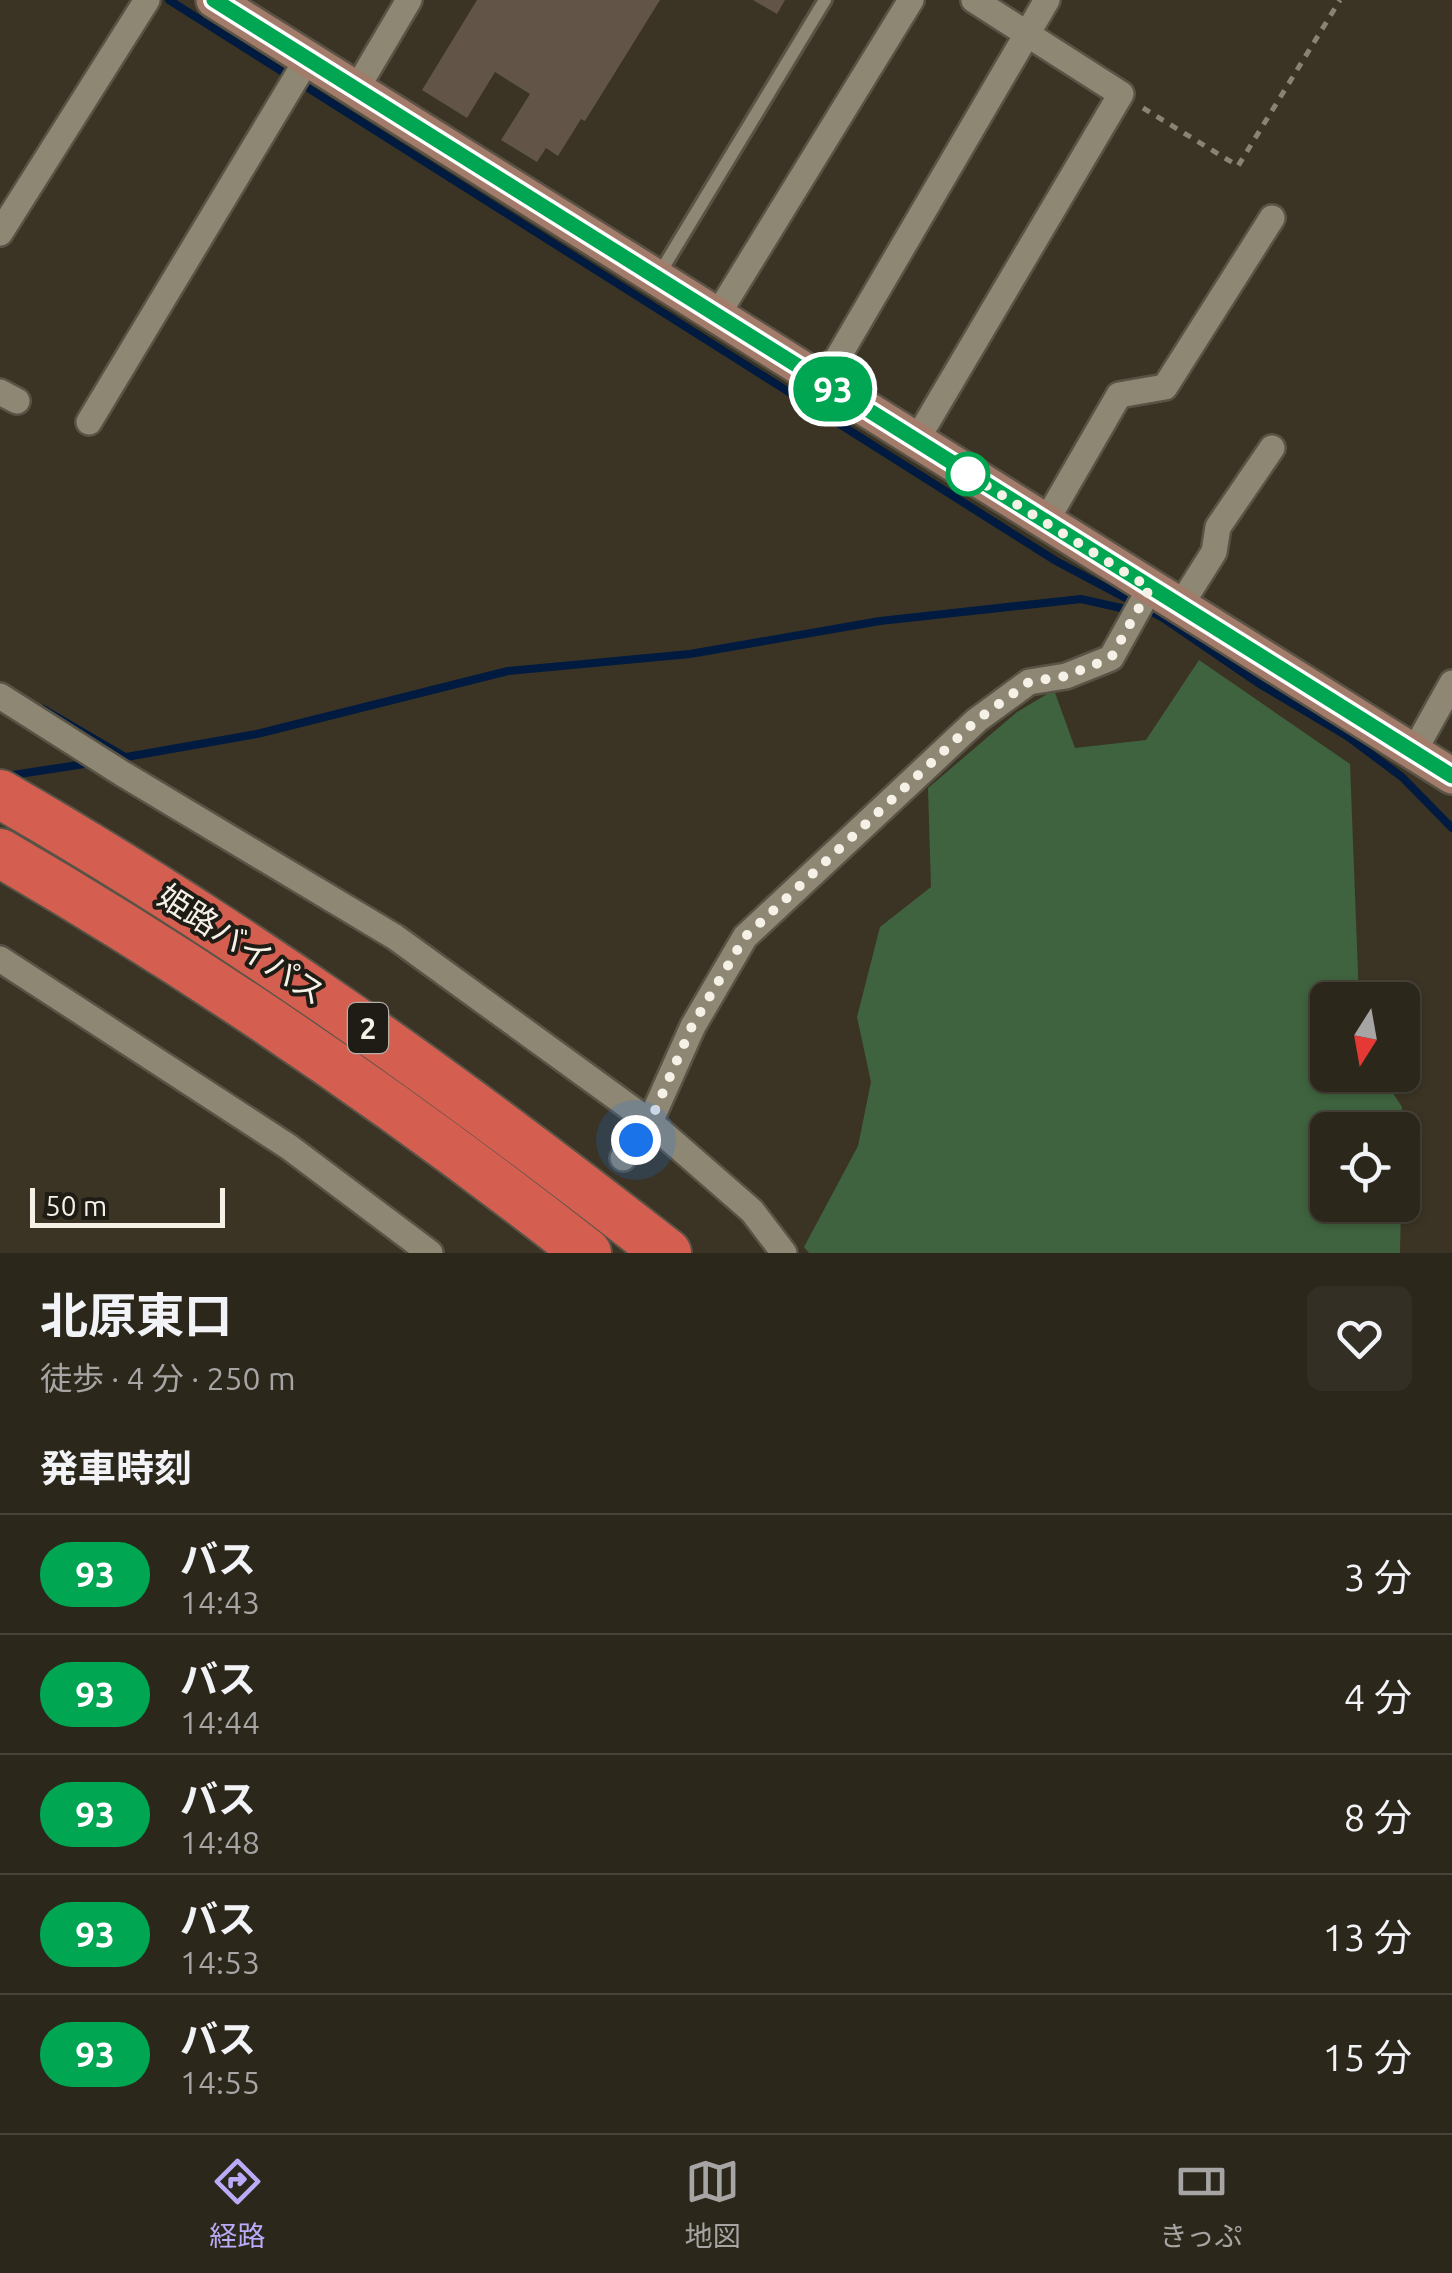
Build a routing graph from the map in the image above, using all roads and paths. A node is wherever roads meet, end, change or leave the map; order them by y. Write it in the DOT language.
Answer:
graph roads {
  1 [pos="214,0"];
  2 [pos="409,0"];
  3 [pos="825,0"];
  4 [pos="911,0"];
  5 [pos="974,0"];
  6 [pos="1046,0"];
  7 [pos="1340,0"];
  8 [pos="146,1"];
  9 [pos="1028,34"];
  10 [pos="308,58"];
  11 [pos="356,88"];
  12 [pos="1121,94"];
  13 [pos="1272,218"];
  14 [pos="0,232"];
  15 [pos="657,278"];
  16 [pos="718,314"];
  17 [pos="823,382"];
  18 [pos="89,422"];
  19 [pos="916,441"];
  20 [pos="1272,448"];
  21 [pos="1045,522"];
  22 [pos="1150,588"];
  23 [pos="1180,606"];
  24 [pos="1452,684"];
  25 [pos="0,696"];
  26 [pos="1413,753"];
  27 [pos="1452,776"];
  28 [pos="0,794"];
  29 [pos="15,862"];
  30 [pos="0,959"];
  31 [pos="650,1122"];
  32 [pos="622,1158"];
  33 [pos="430,1253"];
  34 [pos="587,1253"];
  35 [pos="667,1253"];
  36 [pos="784,1253"];
  1 -- 10 [label="main road"];
  2 -- 11 [label="street"];
  3 -- 15 [label="lane"];
  4 -- 16 [label="street"];
  5 -- 9 [label="street"];
  6 -- 9 [label="street"];
  7 -- 12 [label="path"];
  8 -- 14 [label="street"];
  9 -- 12 [label="street"];
  9 -- 17 [label="street"];
  10 -- 11 [label="main road"];
  10 -- 18 [label="street"];
  11 -- 15 [label="main road"];
  12 -- 19 [label="street"];
  13 -- 21 [label="street"];
  15 -- 16 [label="main road"];
  16 -- 17 [label="main road"];
  17 -- 19 [label="main road"];
  19 -- 21 [label="main road"];
  20 -- 23 [label="street"];
  21 -- 22 [label="main road"];
  22 -- 23 [label="main road"];
  22 -- 31 [label="street"];
  23 -- 26 [label="main road"];
  24 -- 26 [label="street"];
  25 -- 31 [label="street"];
  26 -- 27 [label="main road"];
  28 -- 35 [label="highway, 姫路バイパス / 2"];
  29 -- 34 [label="highway, 姫路バイパス / 2"];
  30 -- 33 [label="street"];
  31 -- 32 [label="street"];
  31 -- 36 [label="street"];
}
